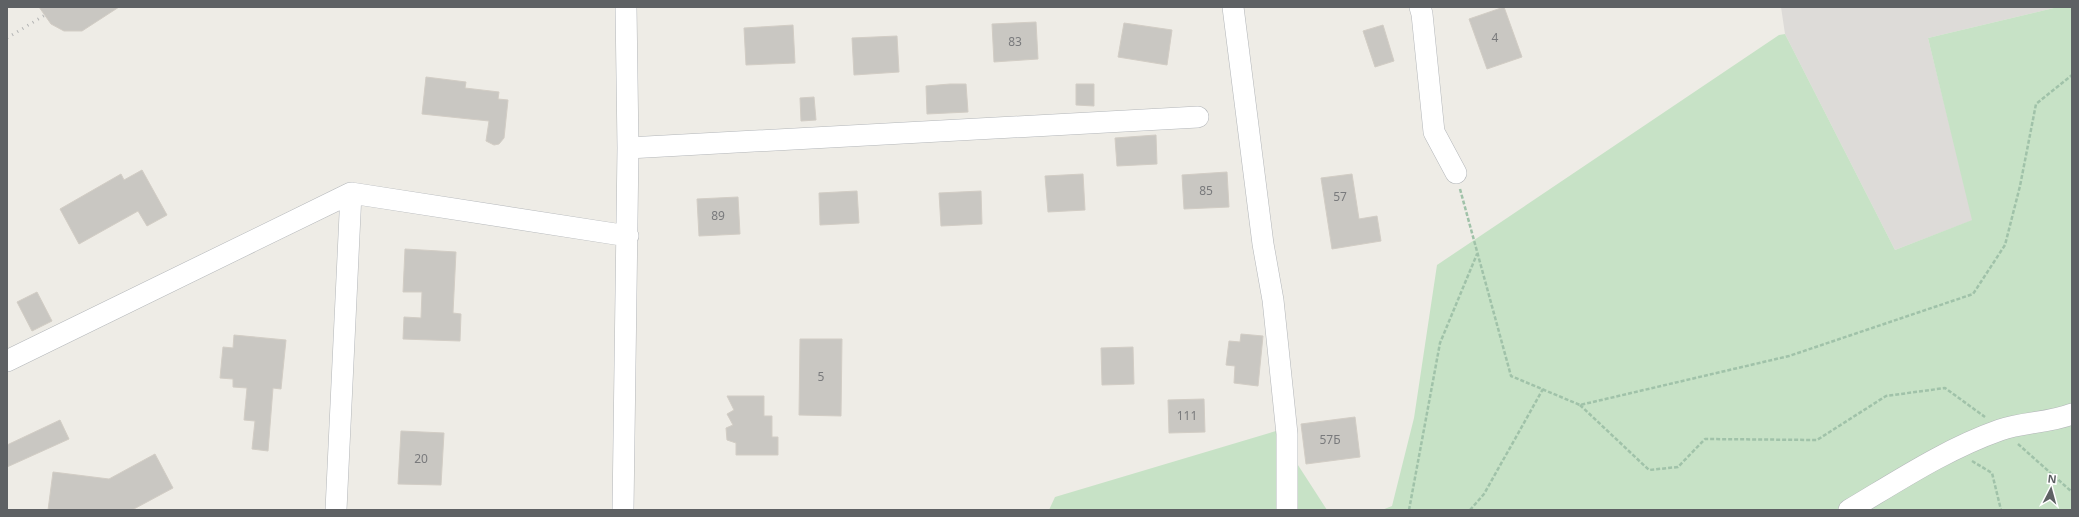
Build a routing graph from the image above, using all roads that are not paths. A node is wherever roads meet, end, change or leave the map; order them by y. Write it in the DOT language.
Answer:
graph roads {
  1 [pos="626,7"];
  2 [pos="1233,7"];
  3 [pos="1420,7"];
  4 [pos="1198,117"];
  5 [pos="628,148"];
  6 [pos="1456,173"];
  7 [pos="351,193"];
  8 [pos="628,236"];
  9 [pos="7,362"];
  10 [pos="2072,414"];
  11 [pos="336,510"];
  12 [pos="623,510"];
  13 [pos="1287,510"];
  14 [pos="1849,510"];
  1 -- 5 [label="street"];
  2 -- 13 [label="street"];
  3 -- 6 [label="street"];
  4 -- 5 [label="street"];
  5 -- 8 [label="street"];
  7 -- 8 [label="street"];
  7 -- 9 [label="street"];
  7 -- 11 [label="street"];
  8 -- 12 [label="street"];
  10 -- 14 [label="street"];
}
